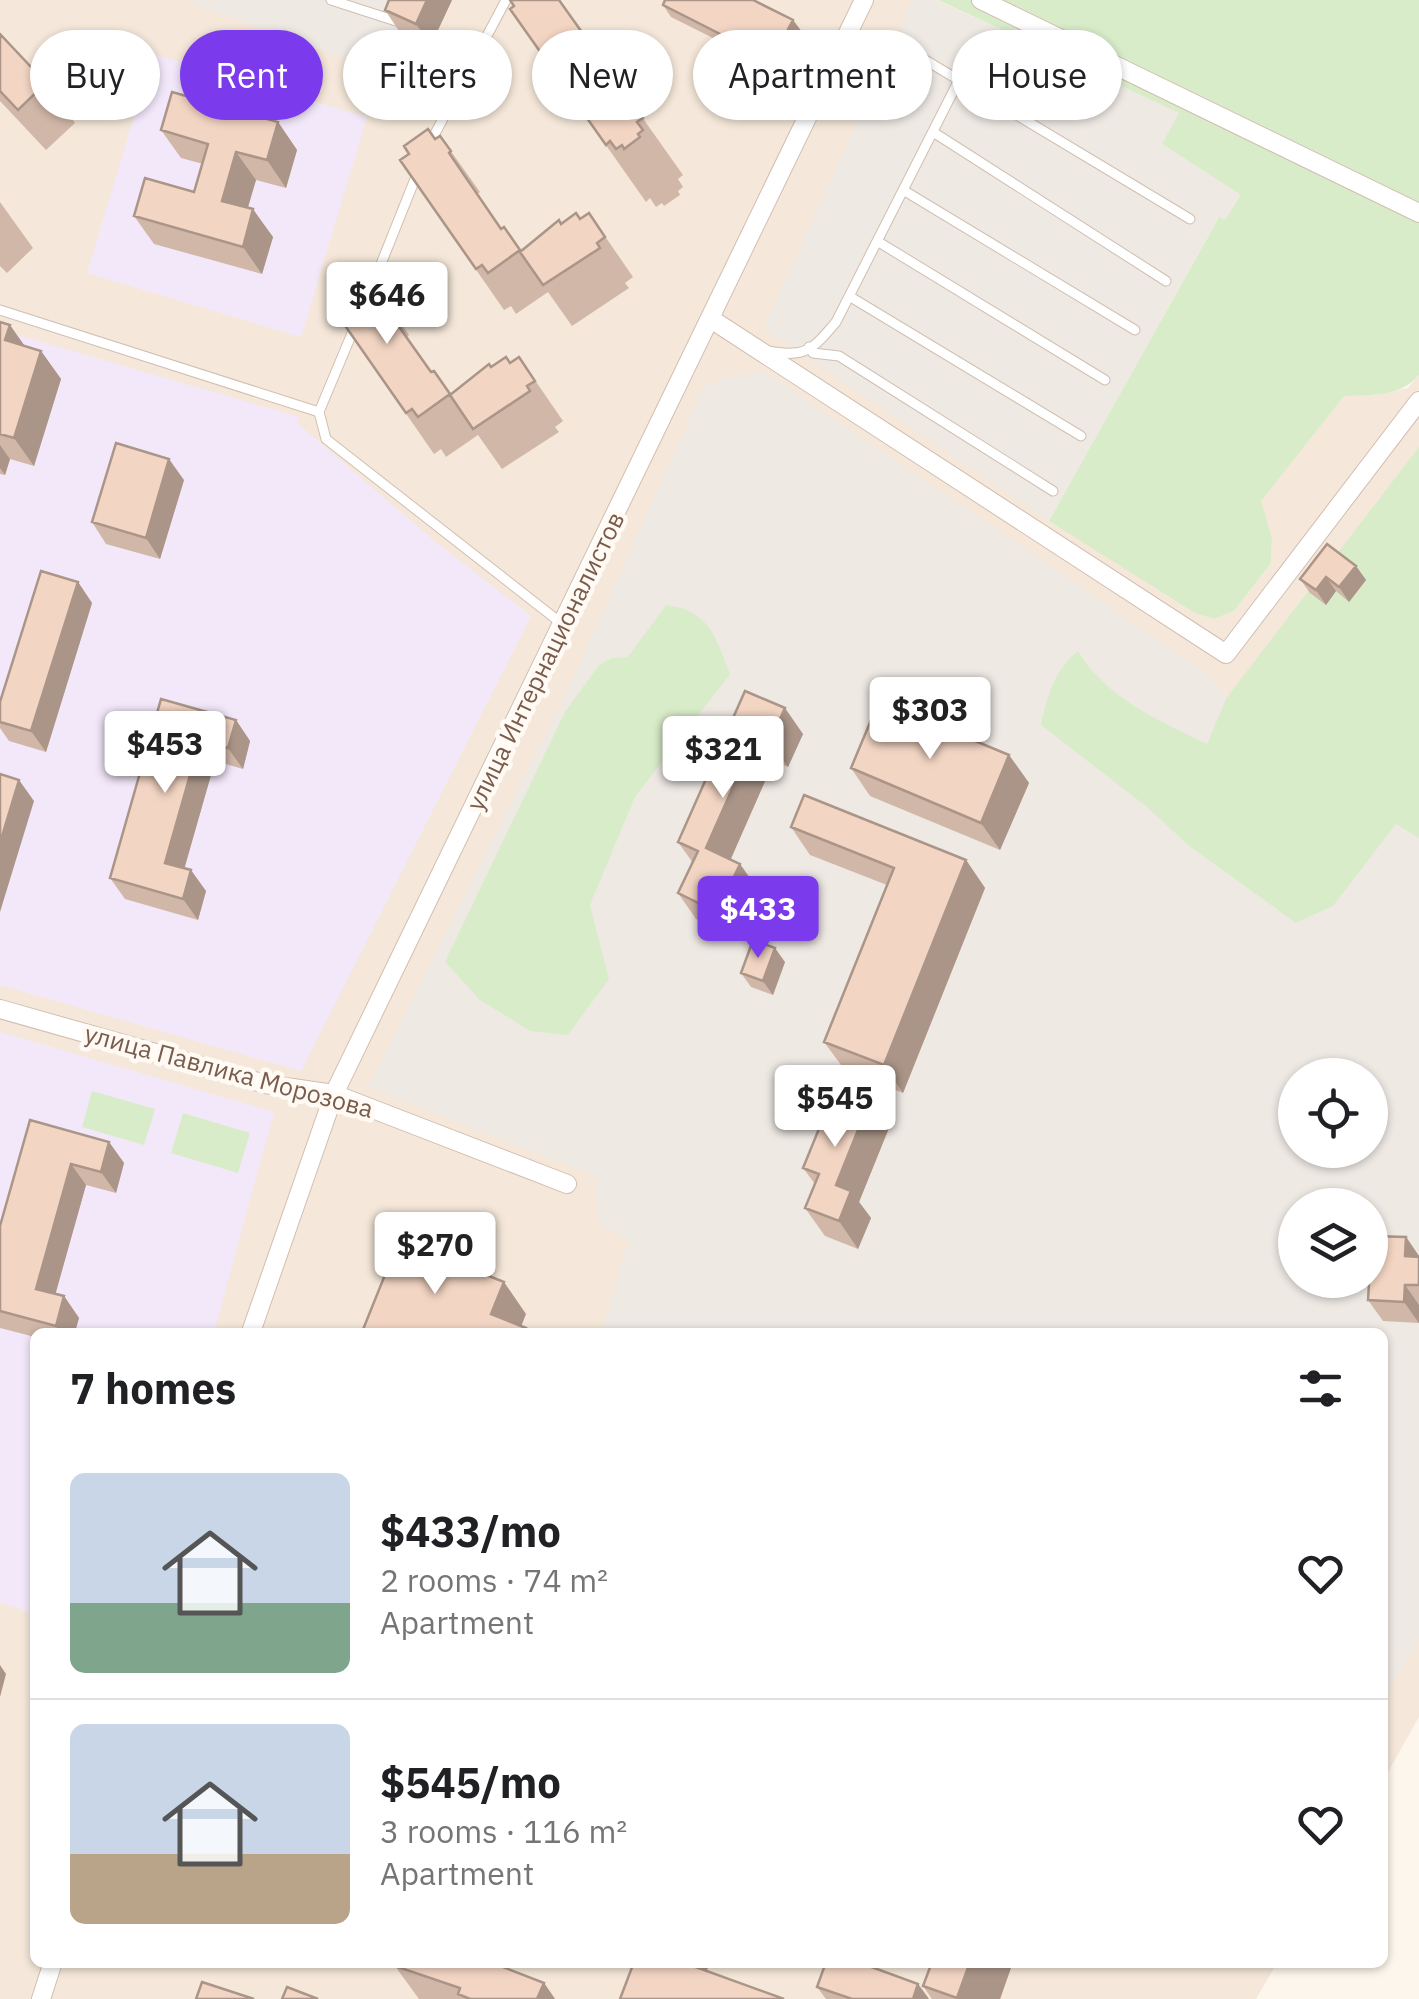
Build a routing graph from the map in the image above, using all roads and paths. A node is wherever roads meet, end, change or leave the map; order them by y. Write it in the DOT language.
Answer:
graph roads {
  1 [pos="330,0"];
  2 [pos="506,0"];
  3 [pos="864,0"];
  4 [pos="981,0"];
  5 [pos="396,22"];
  6 [pos="952,94"];
  7 [pos="1025,120"];
  8 [pos="933,132"];
  9 [pos="903,190"];
  10 [pos="1419,213"];
  11 [pos="1190,219"];
  12 [pos="877,242"];
  13 [pos="1166,281"];
  14 [pos="849,296"];
  15 [pos="0,310"];
  16 [pos="711,318"];
  17 [pos="1134,330"];
  18 [pos="809,347"];
  19 [pos="758,349"];
  20 [pos="1105,380"];
  21 [pos="1419,401"];
  22 [pos="319,412"];
  23 [pos="1081,436"];
  24 [pos="1053,490"];
  25 [pos="564,625"];
  26 [pos="0,1009"];
  27 [pos="334,1094"];
  28 [pos="567,1184"];
  29 [pos="252,1328"];
  30 [pos="51,1968"];
  31 [pos="41,1999"];
  1 -- 5 [label="lane"];
  2 -- 22 [label="lane"];
  3 -- 16 [label="street, улица Интернационалистов"];
  4 -- 10 [label="street"];
  6 -- 8 [label="lane"];
  7 -- 11 [label="lane"];
  8 -- 9 [label="lane"];
  8 -- 13 [label="lane"];
  9 -- 12 [label="lane"];
  9 -- 17 [label="lane"];
  12 -- 14 [label="lane"];
  12 -- 20 [label="lane"];
  14 -- 18 [label="lane"];
  14 -- 23 [label="lane"];
  15 -- 22 [label="lane"];
  16 -- 19 [label="street"];
  16 -- 25 [label="street, улица Интернационалистов"];
  18 -- 19 [label="lane"];
  18 -- 24 [label="lane"];
  19 -- 21 [label="street"];
  22 -- 25 [label="lane"];
  25 -- 27 [label="street, улица Интернационалистов"];
  26 -- 27 [label="street, улица Павлика Морозова"];
  27 -- 28 [label="street, улица Павлика Морозова"];
  27 -- 29 [label="street, улица Интернационалистов"];
  30 -- 31 [label="street"];
}
